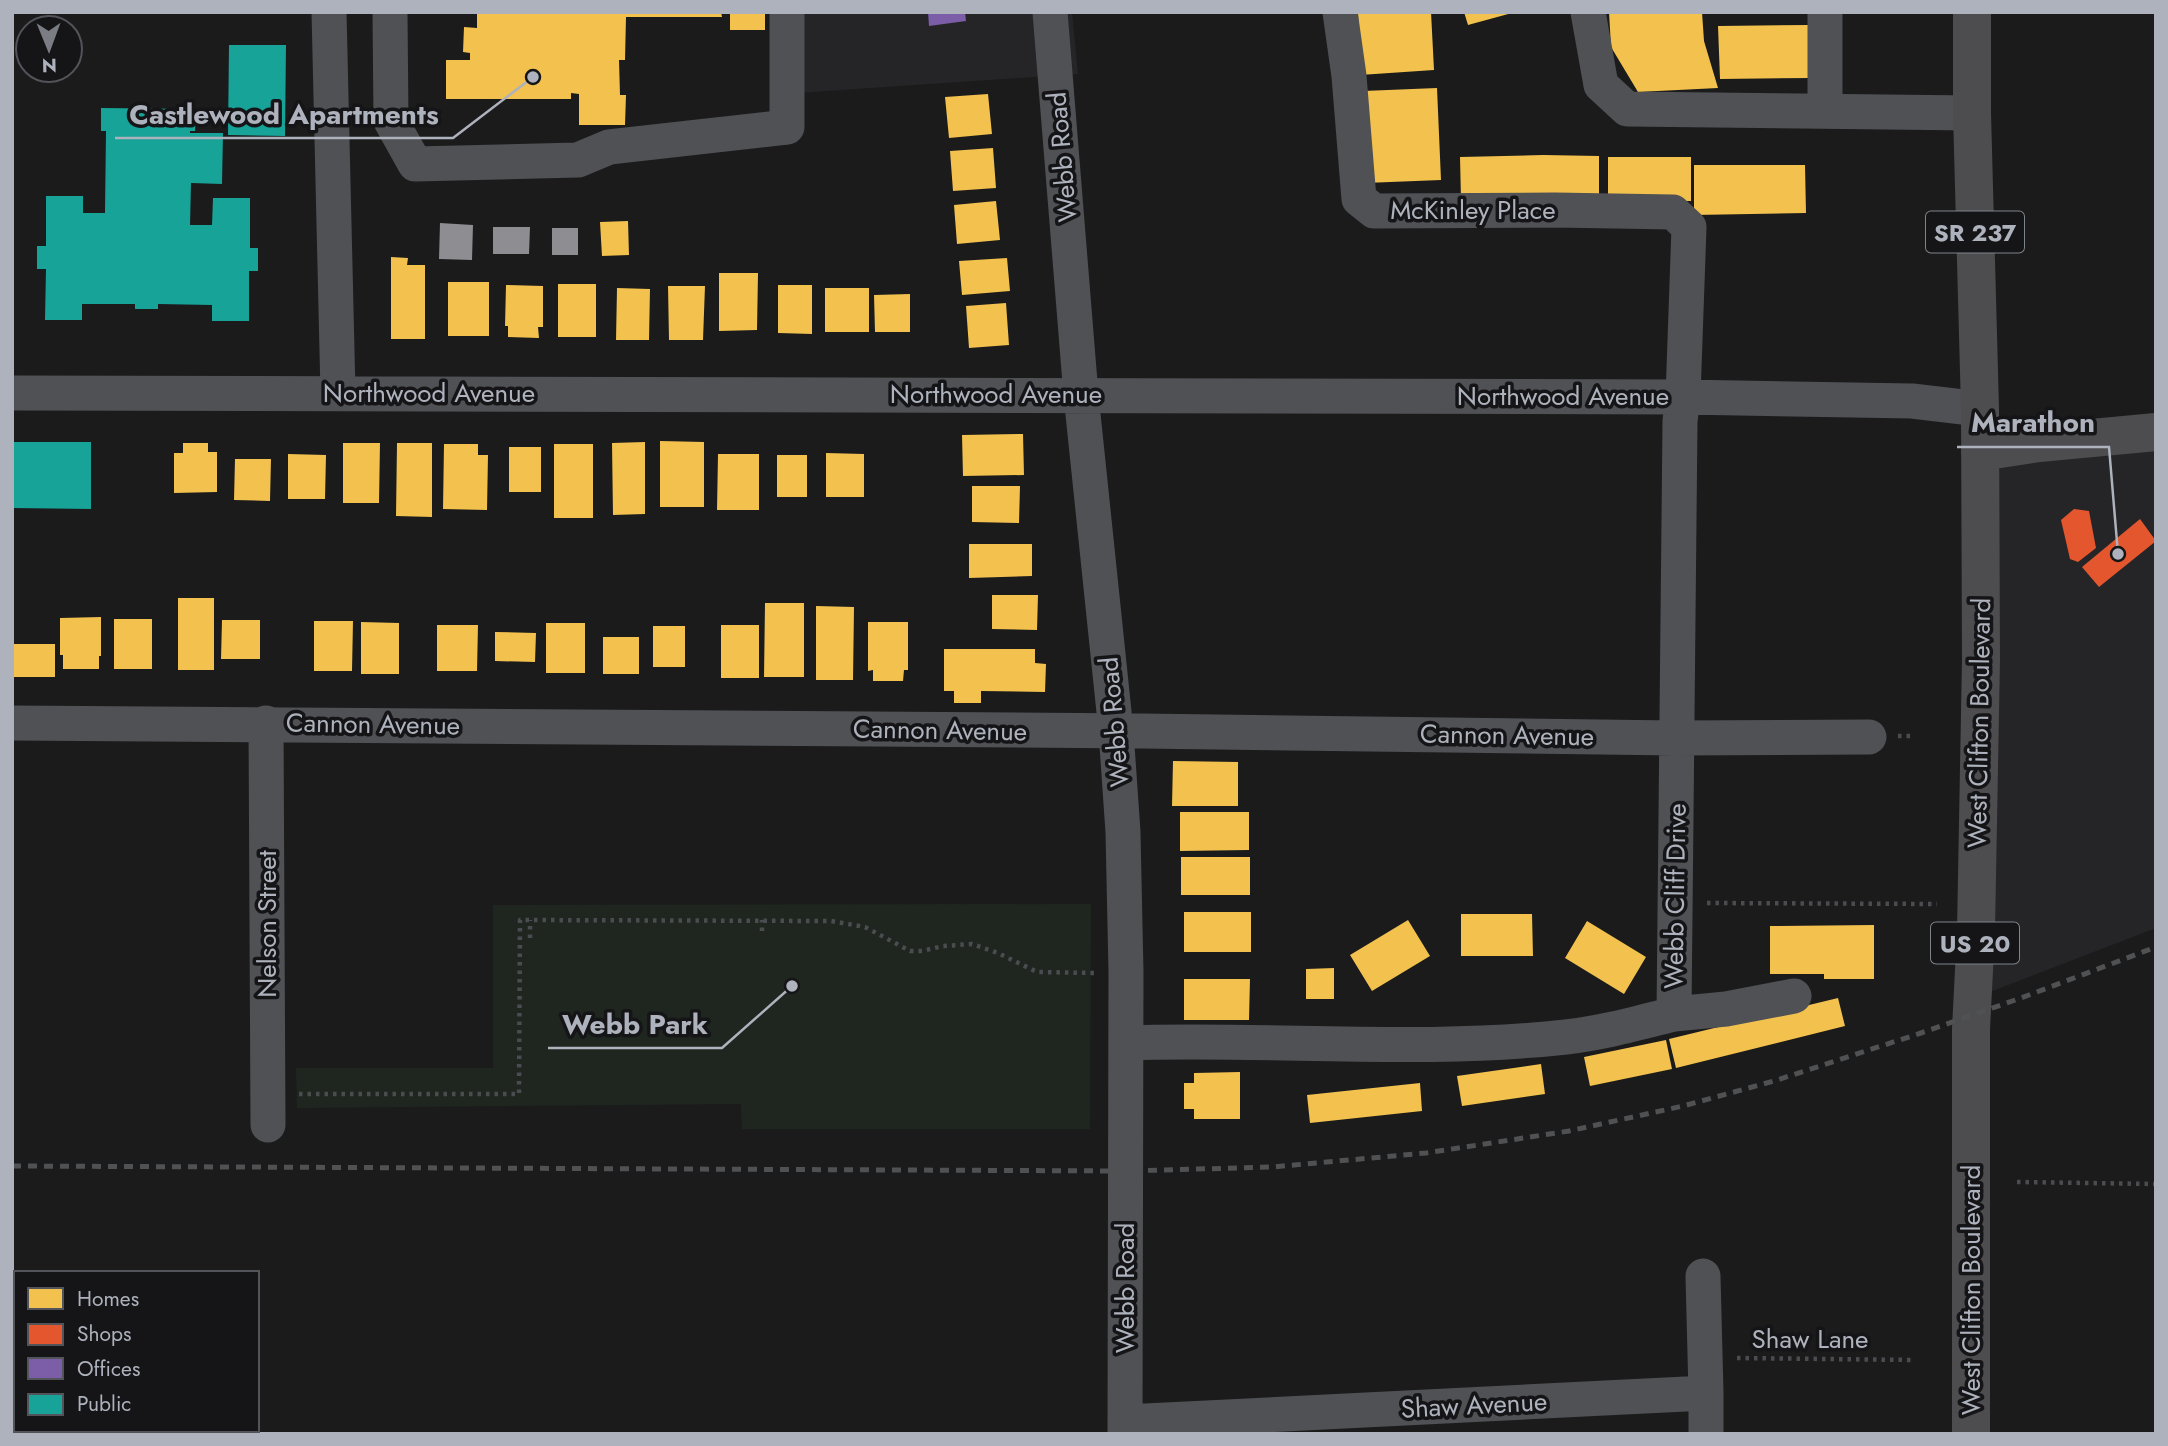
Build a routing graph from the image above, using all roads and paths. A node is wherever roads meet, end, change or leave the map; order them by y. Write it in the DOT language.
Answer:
graph roads {
  1 [pos="330,12"];
  2 [pos="390,12"];
  3 [pos="787,12"];
  4 [pos="1051,12"];
  5 [pos="1340,12"];
  6 [pos="1588,12"];
  7 [pos="1825,12"];
  8 [pos="1972,12"];
  9 [pos="1825,110"];
  10 [pos="1972,113"];
  11 [pos="1689,228"];
  12 [pos="12,393"];
  13 [pos="338,393"];
  14 [pos="1081,395"];
  15 [pos="1683,397"];
  16 [pos="1980,410"];
  17 [pos="2156,432"];
  18 [pos="1980,452"];
  19 [pos="12,723"];
  20 [pos="266,723"];
  21 [pos="1116,731"];
  22 [pos="1869,737"];
  23 [pos="1676,738"];
  24 [pos="1675,903"];
  25 [pos="1937,904"];
  26 [pos="762,919"];
  27 [pos="530,920"];
  28 [pos="762,931"];
  29 [pos="530,938"];
  30 [pos="1126,972"];
  31 [pos="1794,996"];
  32 [pos="1674,1014"];
  33 [pos="1126,1043"];
  34 [pos="290,1094"];
  35 [pos="268,1125"];
  36 [pos="2017,1182"];
  37 [pos="2156,1184"];
  38 [pos="1703,1276"];
  39 [pos="1705,1358"];
  40 [pos="1914,1360"];
  41 [pos="1706,1393"];
  42 [pos="1125,1428"];
  43 [pos="1706,1434"];
  44 [pos="1971,1434"];
  1 -- 13 [label="street"];
  2 -- 3 [label="street"];
  4 -- 14 [label="street, Webb Road"];
  5 -- 11 [label="street, McKinley Place"];
  6 -- 9 [label="street"];
  7 -- 9 [label="street"];
  8 -- 10 [label="main road, West Clifton Boulevard / SR 237"];
  9 -- 10 [label="street"];
  10 -- 16 [label="main road, West Clifton Boulevard / SR 237"];
  11 -- 15 [label="street, Webb Cliff Drive"];
  12 -- 13 [label="street, Northwood Avenue"];
  13 -- 14 [label="street, Northwood Avenue"];
  14 -- 15 [label="street, Northwood Avenue"];
  14 -- 21 [label="street, Webb Road"];
  15 -- 16 [label="street, Northwood Avenue"];
  15 -- 23 [label="street, Webb Cliff Drive"];
  16 -- 18 [label="main road, West Clifton Boulevard / SR 237"];
  17 -- 18 [label="main road"];
  18 -- 44 [label="main road, West Clifton Boulevard / US 20"];
  19 -- 20 [label="street, Cannon Avenue"];
  20 -- 21 [label="street, Cannon Avenue"];
  20 -- 35 [label="street, Nelson Street"];
  21 -- 23 [label="street, Cannon Avenue"];
  21 -- 30 [label="street, Webb Road"];
  22 -- 23 [label="street, Cannon Avenue"];
  23 -- 24 [label="street, Webb Cliff Drive"];
  24 -- 25 [label="path"];
  24 -- 32 [label="street, Webb Cliff Drive"];
  26 -- 27 [label="path"];
  26 -- 28 [label="path"];
  26 -- 30 [label="path"];
  27 -- 29 [label="path"];
  27 -- 34 [label="path"];
  30 -- 33 [label="street, Webb Road"];
  31 -- 32 [label="street"];
  32 -- 33 [label="street, Webb Cliff Drive"];
  33 -- 42 [label="street, Webb Road"];
  36 -- 37 [label="path"];
  38 -- 39 [label="street"];
  39 -- 40 [label="path, Shaw Lane"];
  39 -- 41 [label="street"];
  41 -- 42 [label="street, Shaw Avenue"];
  41 -- 43 [label="street"];
}
